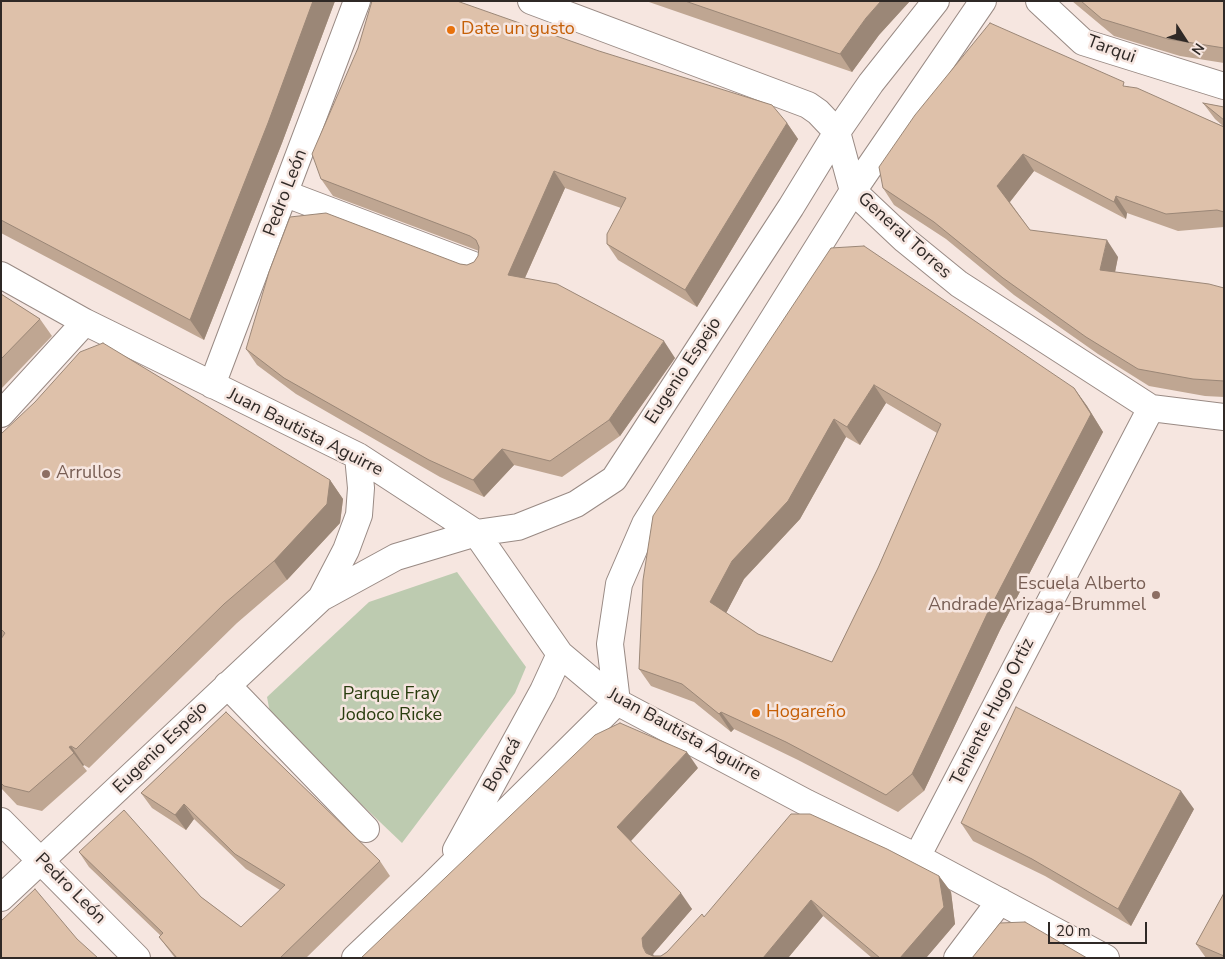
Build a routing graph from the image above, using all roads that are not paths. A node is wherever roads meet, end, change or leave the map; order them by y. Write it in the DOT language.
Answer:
graph roads {
  1 [pos="357,1"];
  2 [pos="531,1"];
  3 [pos="936,1"];
  4 [pos="983,1"];
  5 [pos="1039,1"];
  6 [pos="1224,86"];
  7 [pos="836,132"];
  8 [pos="853,191"];
  9 [pos="286,194"];
  10 [pos="476,266"];
  11 [pos="1,275"];
  12 [pos="85,322"];
  13 [pos="212,385"];
  14 [pos="1151,408"];
  15 [pos="1,414"];
  16 [pos="1224,417"];
  17 [pos="358,456"];
  18 [pos="476,533"];
  19 [pos="320,598"];
  20 [pos="560,654"];
  21 [pos="227,685"];
  22 [pos="617,702"];
  23 [pos="1,821"];
  24 [pos="366,829"];
  25 [pos="918,857"];
  26 [pos="42,861"];
  27 [pos="442,875"];
  28 [pos="1,898"];
  29 [pos="1000,901"];
  30 [pos="138,958"];
  31 [pos="355,958"];
  32 [pos="957,958"];
  33 [pos="1106,958"];
  1 -- 9 [label="street, Pedro León"];
  2 -- 7 [label="street, General Torres"];
  3 -- 7 [label="street, Eugenio Espejo"];
  4 -- 8 [label="street"];
  5 -- 6 [label="street, Tarqui"];
  7 -- 8 [label="street, General Torres"];
  7 -- 18 [label="street, Eugenio Espejo"];
  8 -- 14 [label="street, General Torres"];
  8 -- 22 [label="street"];
  9 -- 10 [label="street"];
  9 -- 13 [label="street, Pedro León"];
  11 -- 12 [label="street, Juan Bautista Aguirre"];
  12 -- 13 [label="street, Juan Bautista Aguirre"];
  12 -- 15 [label="street"];
  13 -- 17 [label="street, Juan Bautista Aguirre"];
  14 -- 16 [label="street, General Torres"];
  14 -- 25 [label="street, Teniente Hugo Ortiz"];
  17 -- 18 [label="street, Juan Bautista Aguirre"];
  17 -- 19 [label="street, Eugenio Espejo"];
  18 -- 19 [label="street, Eugenio Espejo"];
  18 -- 20 [label="street, Juan Bautista Aguirre"];
  19 -- 21 [label="street, Eugenio Espejo"];
  20 -- 22 [label="street, Juan Bautista Aguirre"];
  20 -- 27 [label="street, Boyacá"];
  21 -- 24 [label="street"];
  21 -- 26 [label="street, Eugenio Espejo"];
  22 -- 25 [label="street, Juan Bautista Aguirre"];
  22 -- 27 [label="street, Boyacá"];
  23 -- 26 [label="street, Pedro León"];
  25 -- 29 [label="street, Juan Bautista Aguirre"];
  26 -- 28 [label="street, Eugenio Espejo"];
  26 -- 30 [label="street, Pedro León"];
  27 -- 31 [label="street, Boyacá"];
  29 -- 32 [label="street"];
  29 -- 33 [label="street, Juan Bautista Aguirre"];
}
